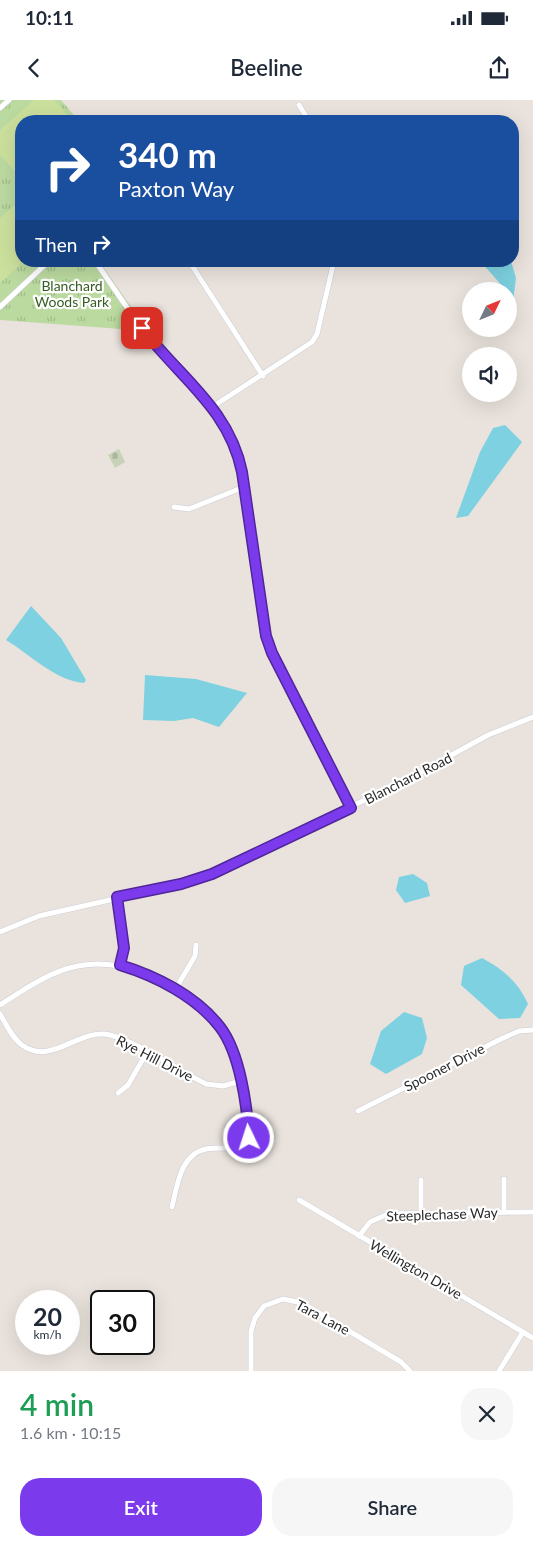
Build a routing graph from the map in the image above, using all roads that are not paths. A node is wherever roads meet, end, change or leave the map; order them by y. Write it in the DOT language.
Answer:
graph roads {
  1 [pos="9,100"];
  2 [pos="299,105"];
  3 [pos="0,108"];
  4 [pos="306,115"];
  5 [pos="43,267"];
  6 [pos="99,267"];
  7 [pos="193,267"];
  8 [pos="333,267"];
  9 [pos="0,307"];
  10 [pos="262,376"];
  11 [pos="212,407"];
  12 [pos="244,487"];
  13 [pos="174,507"];
  14 [pos="533,717"];
  15 [pos="351,808"];
  16 [pos="117,897"];
  17 [pos="0,932"];
  18 [pos="196,945"];
  19 [pos="120,965"];
  20 [pos="175,990"];
  21 [pos="0,1005"];
  22 [pos="0,1014"];
  23 [pos="533,1030"];
  24 [pos="146,1052"];
  25 [pos="241,1081"];
  26 [pos="118,1093"];
  27 [pos="358,1111"];
  28 [pos="504,1179"];
  29 [pos="421,1180"];
  30 [pos="299,1200"];
  31 [pos="172,1207"];
  32 [pos="504,1211"];
  33 [pos="533,1212"];
  34 [pos="421,1214"];
  35 [pos="359,1236"];
  36 [pos="523,1332"];
  37 [pos="533,1338"];
  38 [pos="251,1371"];
  39 [pos="410,1371"];
  40 [pos="499,1371"];
  1 -- 3 [label="street"];
  2 -- 4 [label="street"];
  5 -- 9 [label="street"];
  6 -- 11 [label="street"];
  7 -- 10 [label="street"];
  8 -- 10 [label="street"];
  10 -- 11 [label="street"];
  11 -- 12 [label="street"];
  12 -- 13 [label="street"];
  12 -- 15 [label="street"];
  14 -- 15 [label="street, Blanchard Road"];
  15 -- 16 [label="street, Blanchard Road"];
  16 -- 17 [label="street, Blanchard Road"];
  16 -- 19 [label="street"];
  18 -- 20 [label="street"];
  19 -- 20 [label="street"];
  19 -- 21 [label="street"];
  20 -- 25 [label="street"];
  22 -- 24 [label="street, Rye Hill Drive"];
  23 -- 27 [label="street, Spooner Drive"];
  24 -- 25 [label="street, Rye Hill Drive"];
  24 -- 26 [label="street"];
  25 -- 31 [label="street"];
  28 -- 32 [label="street"];
  29 -- 34 [label="street"];
  30 -- 35 [label="street, Wellington Drive"];
  32 -- 33 [label="street, Steeplechase Way"];
  32 -- 34 [label="street, Steeplechase Way"];
  34 -- 35 [label="street, Steeplechase Way"];
  35 -- 36 [label="street, Wellington Drive"];
  36 -- 37 [label="street, Wellington Drive"];
  36 -- 40 [label="street"];
  38 -- 39 [label="street, Tara Lane"];
}
